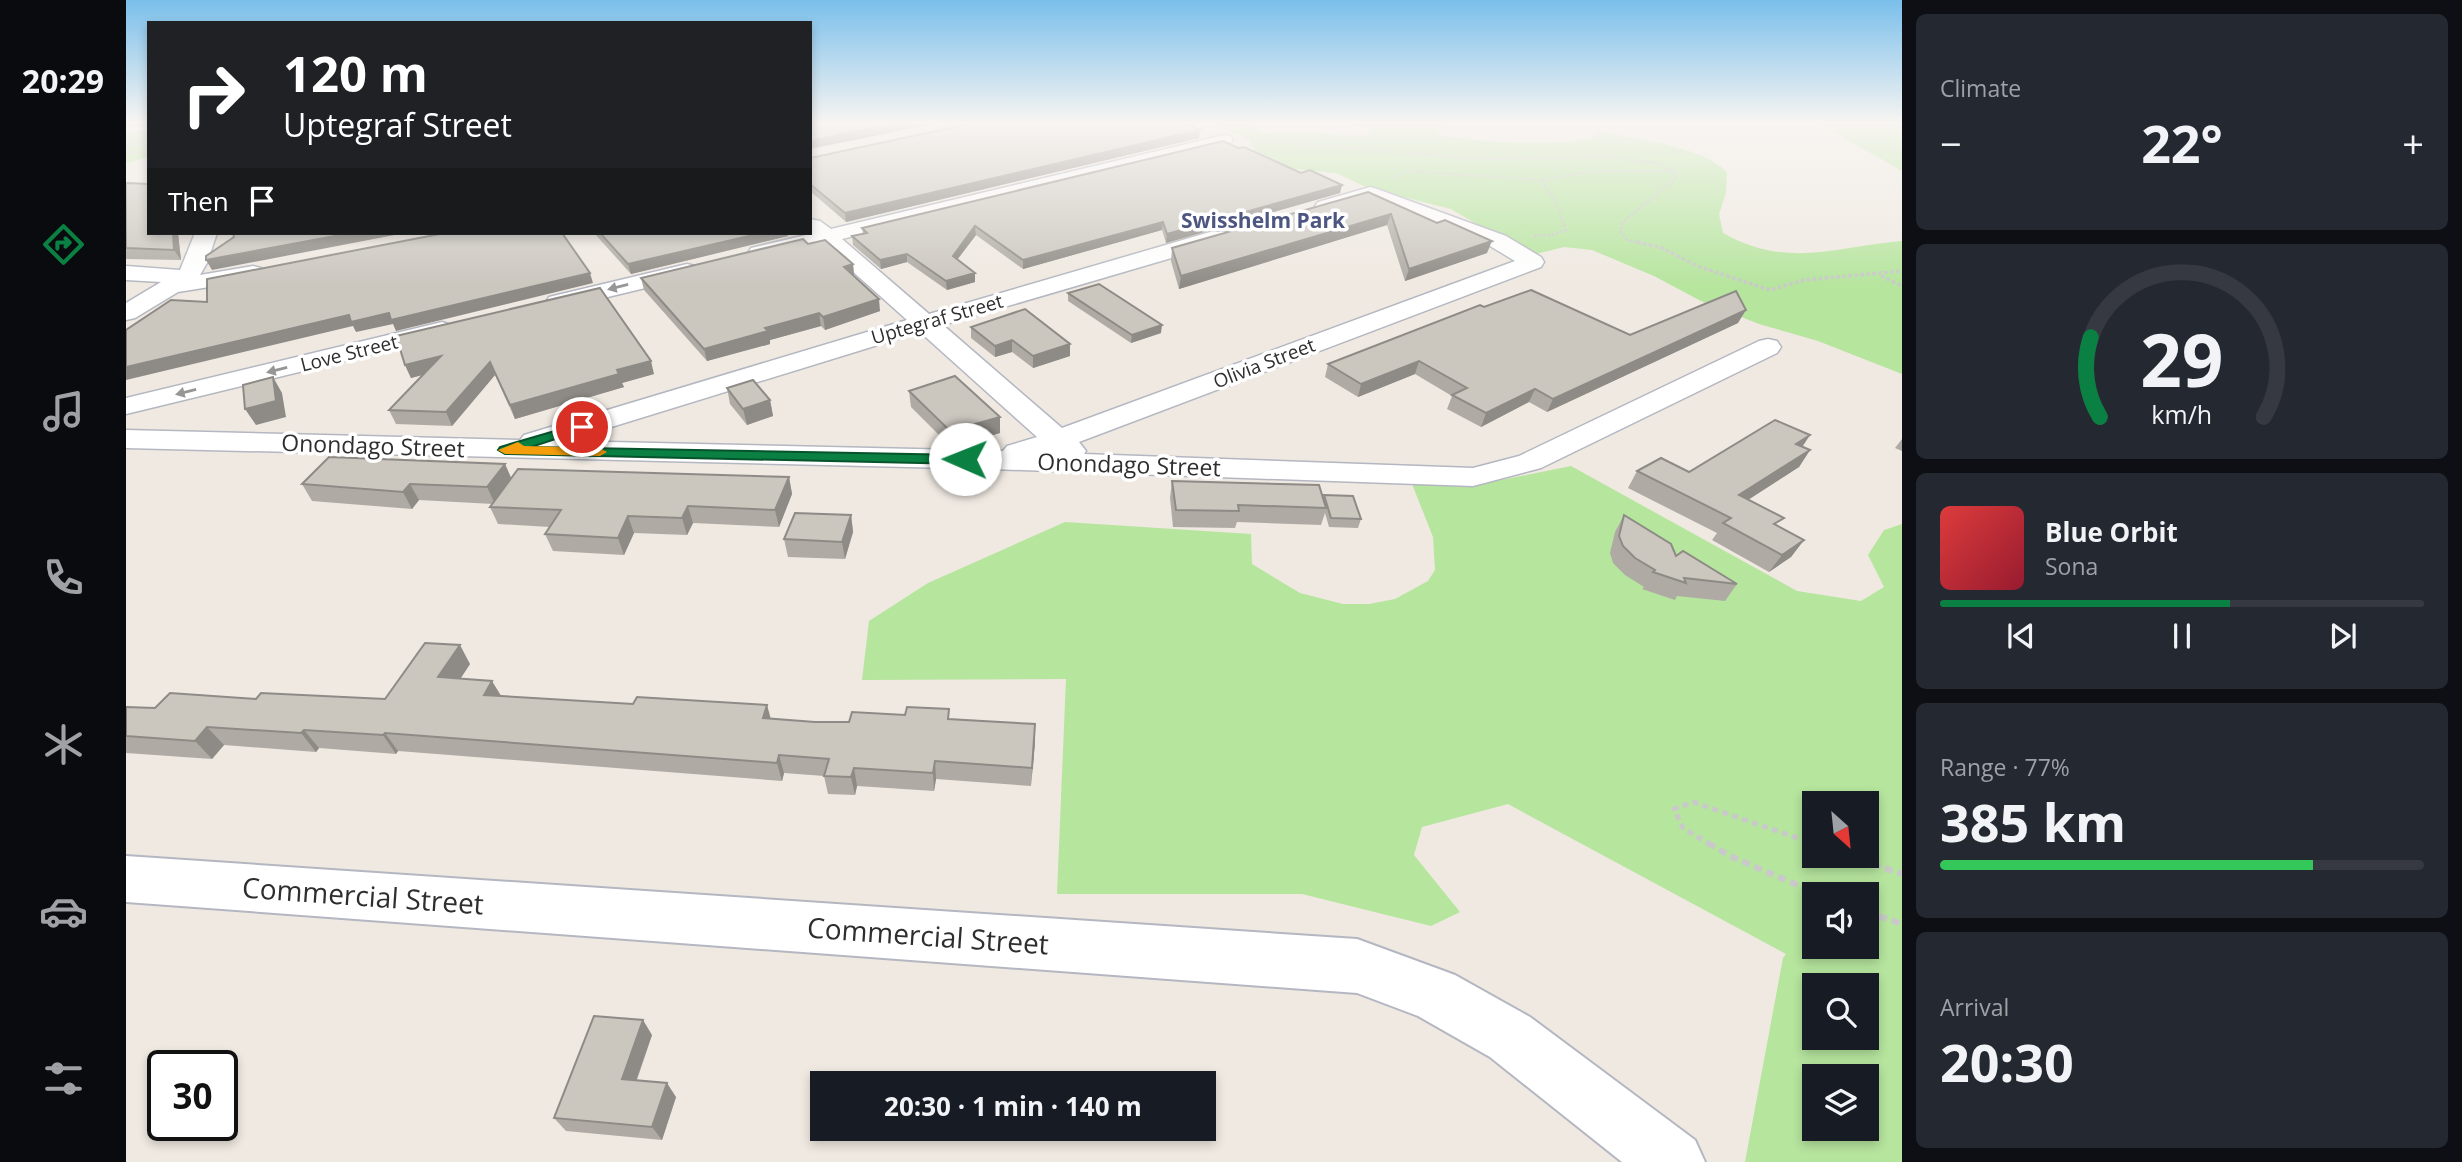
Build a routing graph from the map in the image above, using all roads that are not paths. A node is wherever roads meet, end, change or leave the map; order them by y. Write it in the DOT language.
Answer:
graph roads {
  1 [pos="1061,176"];
  2 [pos="1307,211"];
  3 [pos="819,230"];
  4 [pos="1242,230"];
  5 [pos="204,235"];
  6 [pos="805,235"];
  7 [pos="738,258"];
  8 [pos="711,265"];
  9 [pos="276,268"];
  10 [pos="126,273"];
  11 [pos="180,281"];
  12 [pos="538,307"];
  13 [pos="126,313"];
  14 [pos="924,323"];
  15 [pos="458,326"];
  16 [pos="1768,347"];
  17 [pos="126,407"];
  18 [pos="126,439"];
  19 [pos="1058,440"];
  20 [pos="505,450"];
  21 [pos="992,460"];
  22 [pos="1087,464"];
  23 [pos="126,880"];
  24 [pos="1673,1162"];
  1 -- 3 [label="street"];
  2 -- 19 [label="street, Olivia Street"];
  3 -- 14 [label="street"];
  4 -- 14 [label="street, Uptegraf Street"];
  5 -- 11 [label="street"];
  6 -- 7 [label="street"];
  8 -- 12 [label="street, one-way"];
  9 -- 11 [label="street"];
  10 -- 11 [label="street"];
  11 -- 13 [label="street"];
  14 -- 19 [label="street"];
  14 -- 20 [label="street, Uptegraf Street"];
  15 -- 17 [label="street, Love Street, one-way"];
  16 -- 22 [label="street, Onondago Street"];
  18 -- 20 [label="street, Onondago Street"];
  19 -- 21 [label="street, Olivia Street"];
  19 -- 22 [label="street"];
  20 -- 21 [label="street, Onondago Street"];
  21 -- 22 [label="street, Onondago Street"];
  23 -- 24 [label="main road, Commercial Street"];
}
